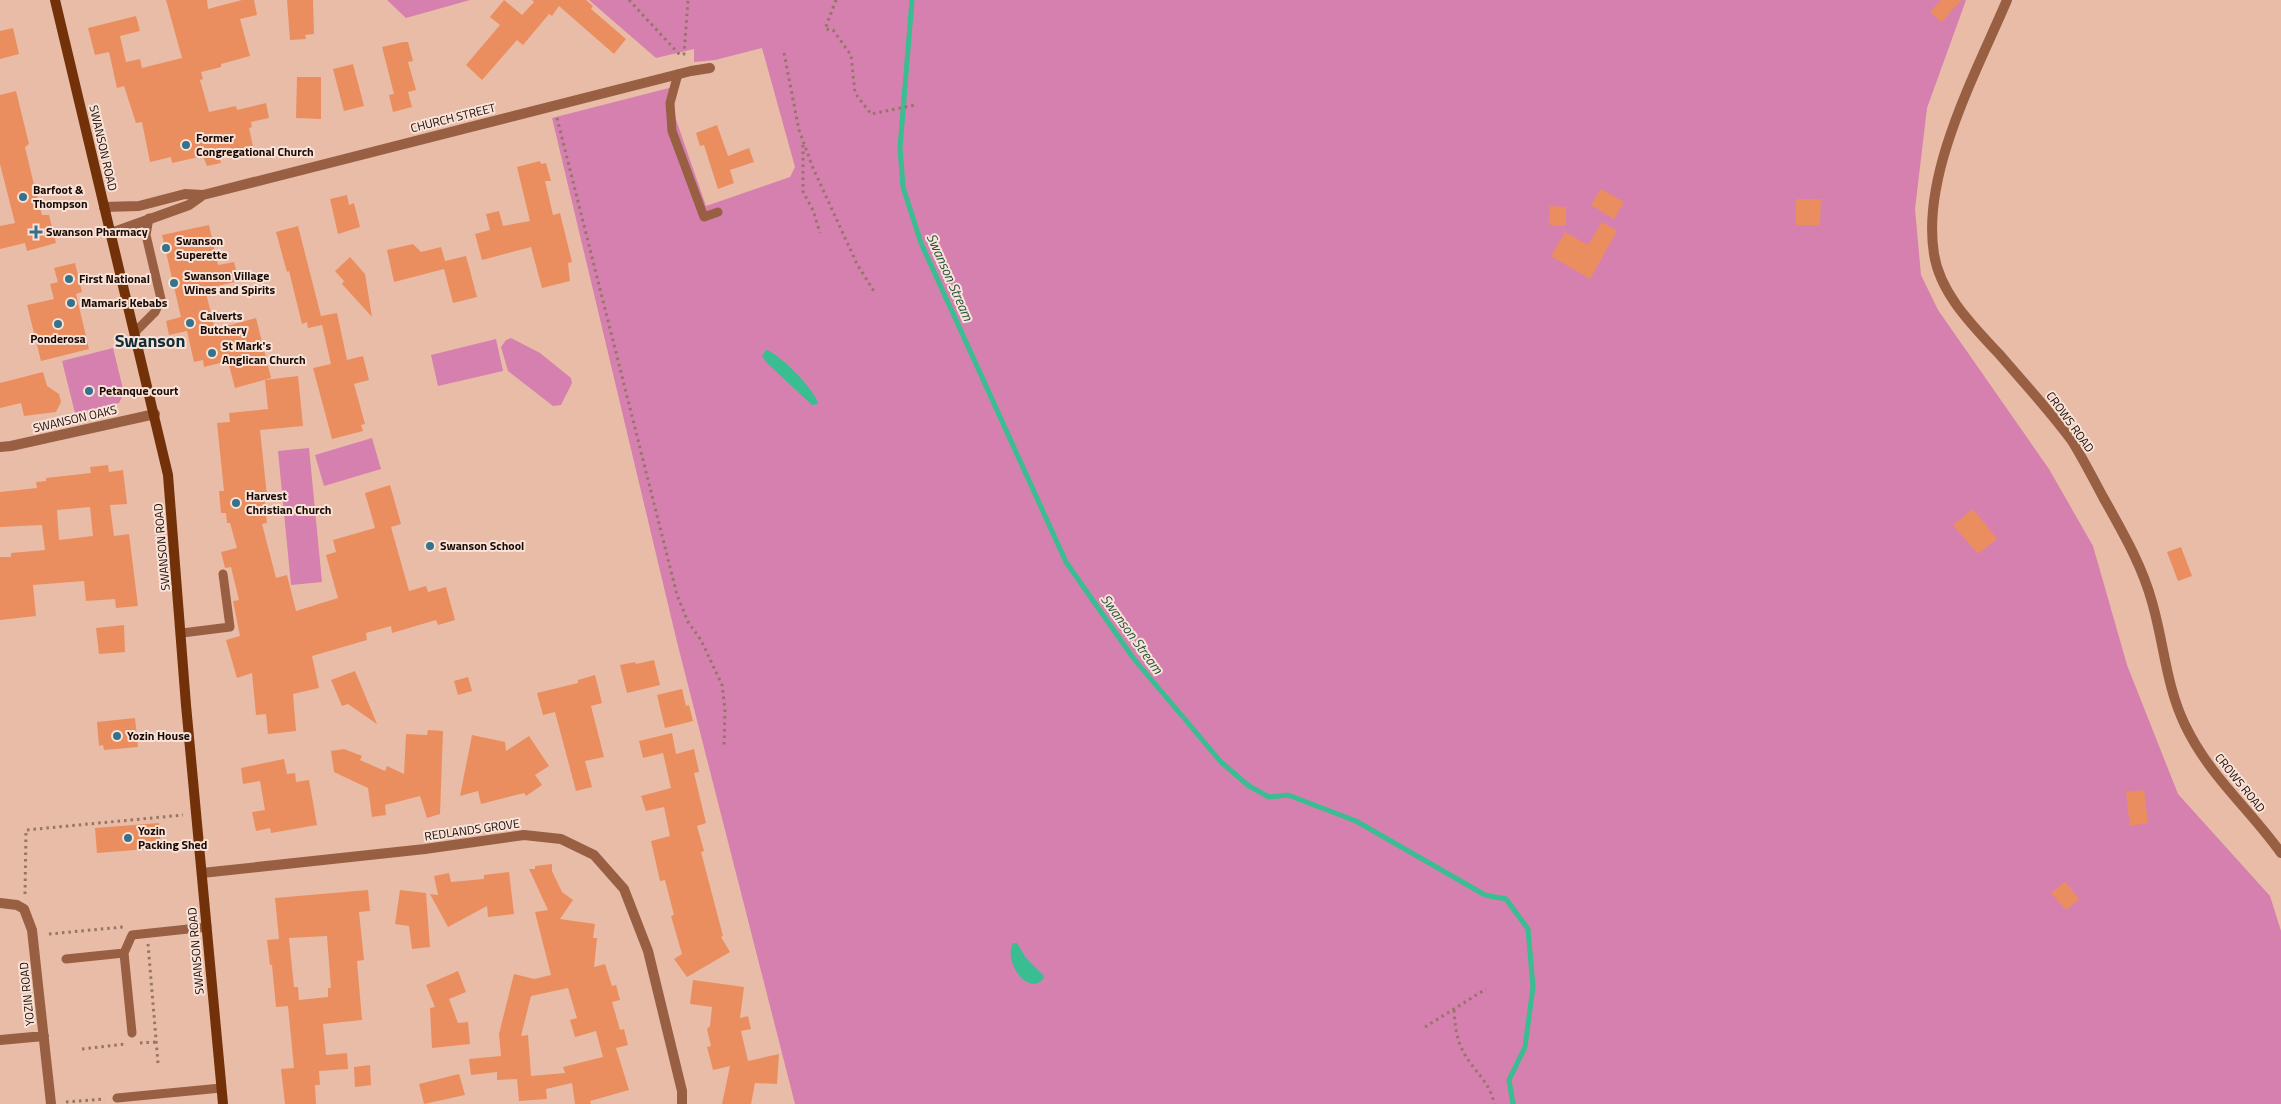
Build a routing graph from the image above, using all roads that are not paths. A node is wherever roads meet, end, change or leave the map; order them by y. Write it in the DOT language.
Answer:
graph roads {
  1 [pos="55,0"];
  2 [pos="2007,0"];
  3 [pos="710,68"];
  4 [pos="678,74"];
  5 [pos="203,194"];
  6 [pos="104,207"];
  7 [pos="718,212"];
  8 [pos="149,218"];
  9 [pos="110,233"];
  10 [pos="135,332"];
  11 [pos="155,414"];
  12 [pos="0,447"];
  13 [pos="223,574"];
  14 [pos="182,633"];
  15 [pos="2281,853"];
  16 [pos="202,873"];
  17 [pos="0,904"];
  18 [pos="206,927"];
  19 [pos="124,953"];
  20 [pos="66,959"];
  21 [pos="132,1034"];
  22 [pos="44,1036"];
  23 [pos="0,1040"];
  24 [pos="222,1088"];
  25 [pos="117,1098"];
  26 [pos="51,1104"];
  27 [pos="223,1104"];
  28 [pos="682,1104"];
  1 -- 6 [label="main road, SWANSON ROAD"];
  2 -- 15 [label="street, CROWS ROAD"];
  3 -- 4 [label="street, CHURCH STREET"];
  4 -- 5 [label="street, CHURCH STREET"];
  4 -- 7 [label="lane"];
  5 -- 6 [label="street, CHURCH STREET"];
  5 -- 8 [label="street, CHURCH STREET"];
  6 -- 9 [label="main road, SWANSON ROAD"];
  8 -- 9 [label="street, CHURCH STREET"];
  8 -- 10 [label="lane"];
  9 -- 10 [label="main road, SWANSON ROAD"];
  10 -- 11 [label="main road, SWANSON ROAD"];
  11 -- 12 [label="street, SWANSON OAKS"];
  11 -- 14 [label="main road, SWANSON ROAD"];
  13 -- 14 [label="lane"];
  14 -- 16 [label="main road, SWANSON ROAD"];
  16 -- 18 [label="main road, SWANSON ROAD"];
  16 -- 28 [label="street, REDLANDS GROVE"];
  17 -- 22 [label="street, YOZIN ROAD"];
  18 -- 19 [label="lane"];
  18 -- 24 [label="main road, SWANSON ROAD"];
  19 -- 20 [label="lane"];
  19 -- 21 [label="lane"];
  22 -- 23 [label="street"];
  22 -- 26 [label="street, YOZIN ROAD"];
  24 -- 25 [label="lane"];
  24 -- 27 [label="main road, SWANSON ROAD"];
}
